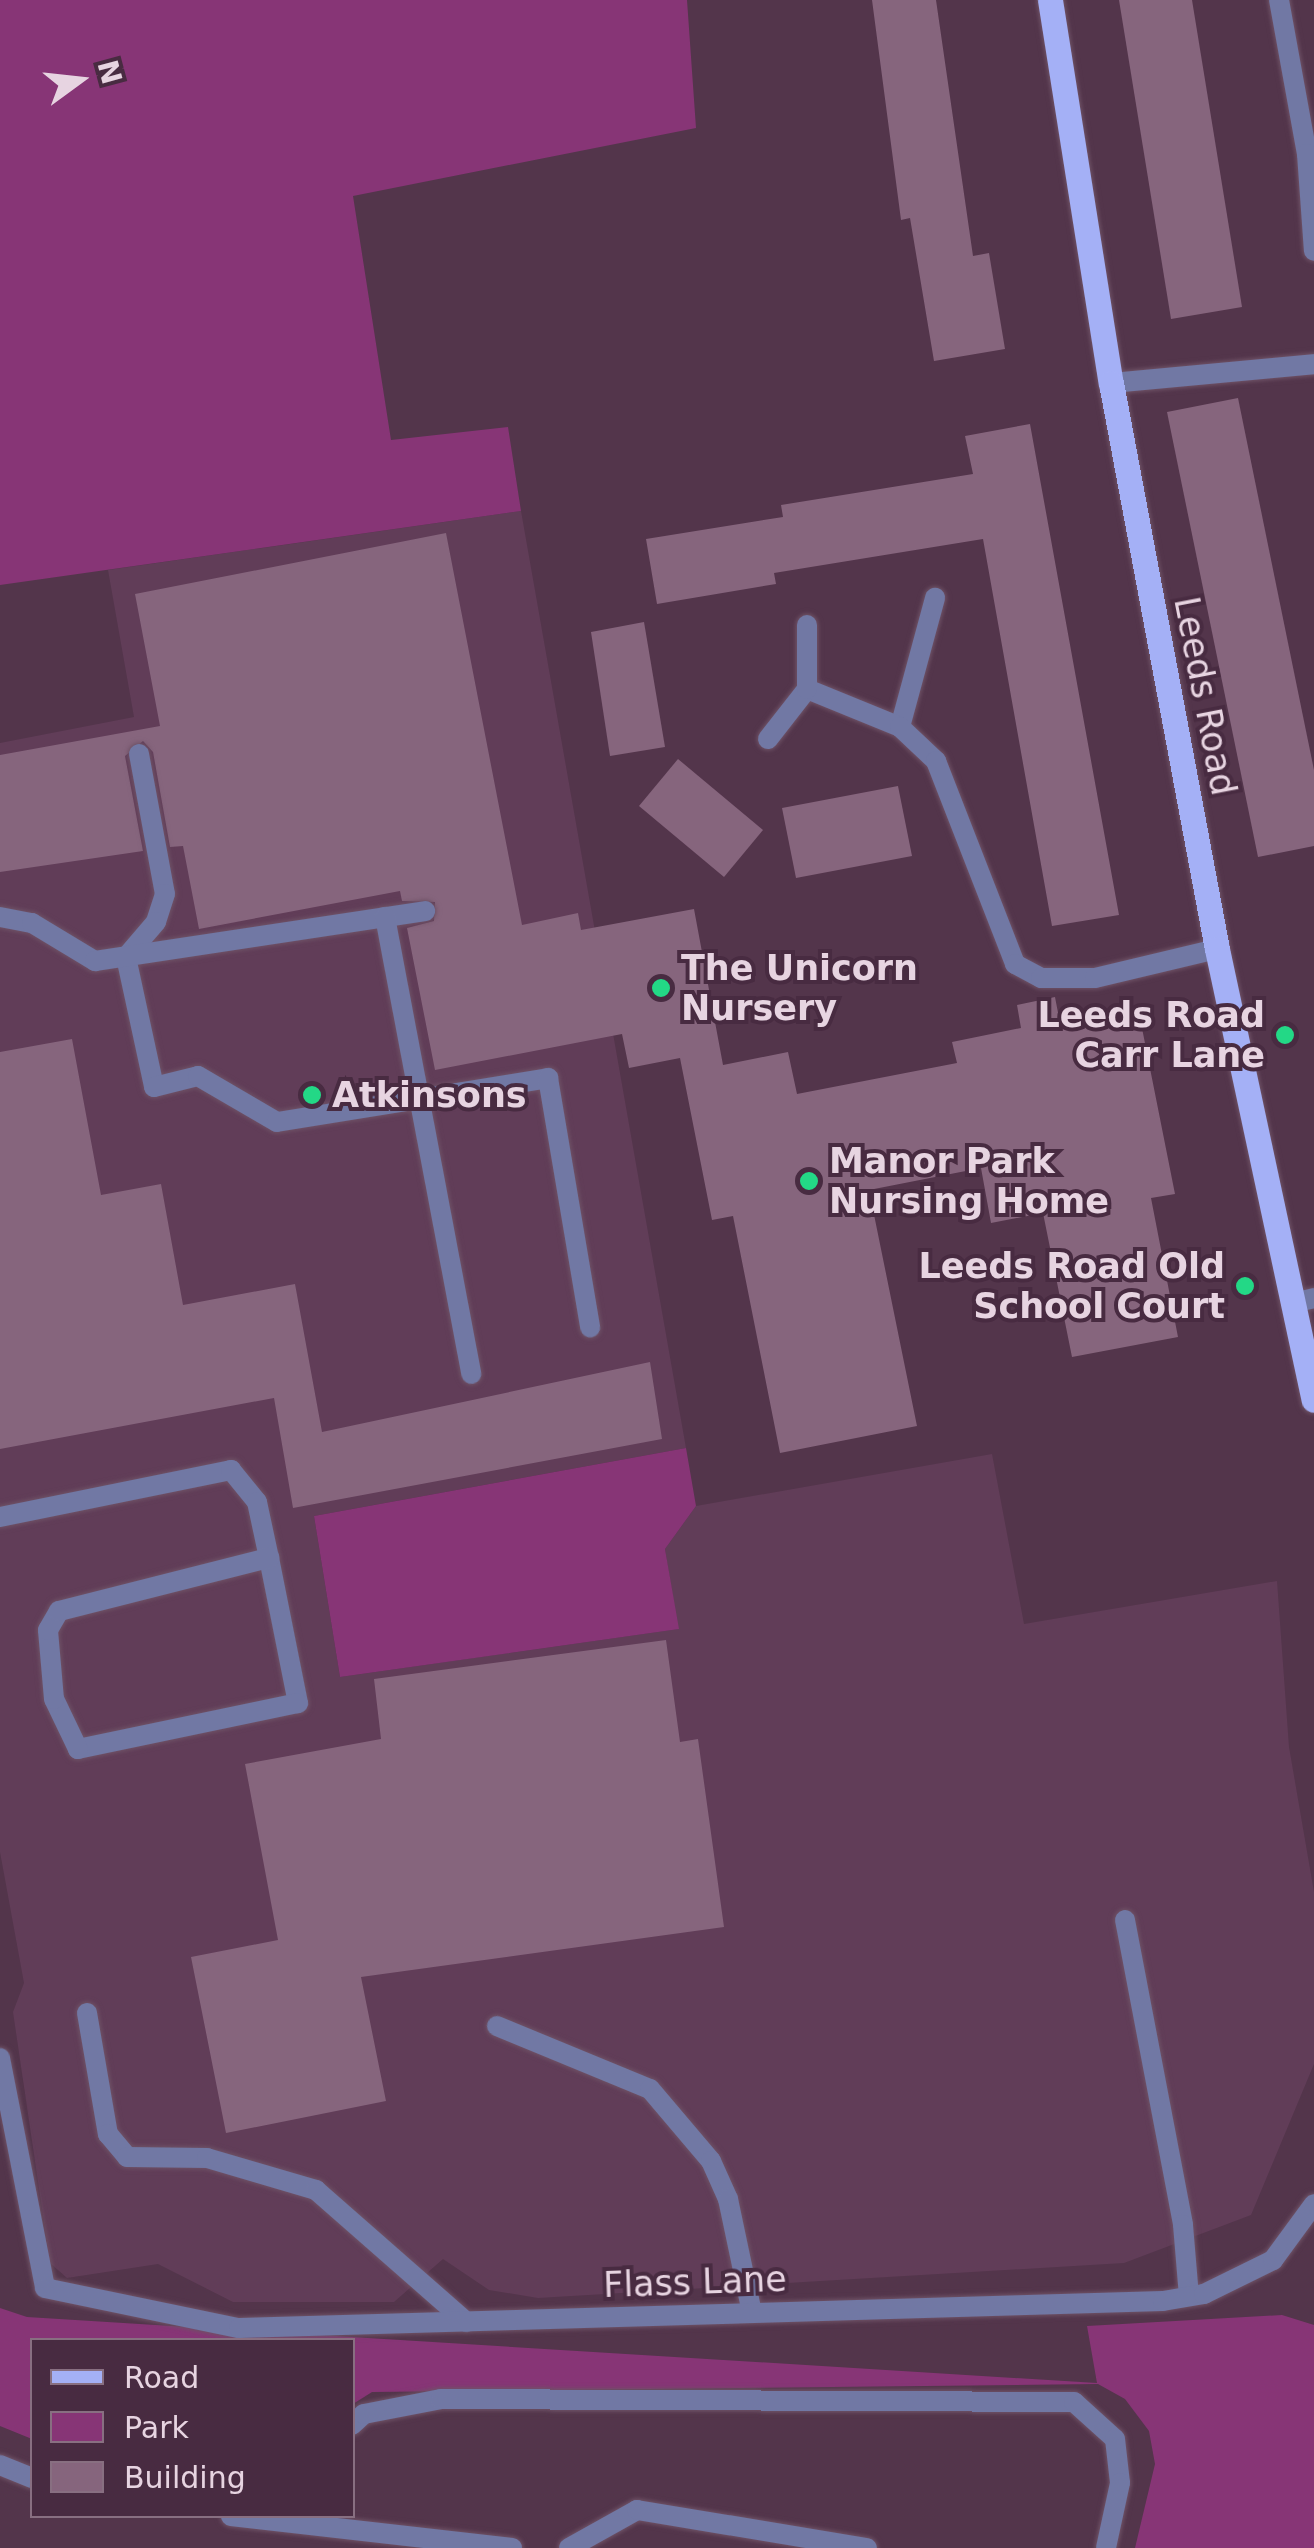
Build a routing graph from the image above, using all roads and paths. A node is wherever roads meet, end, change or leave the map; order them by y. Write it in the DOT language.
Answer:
graph roads {
  1 [pos="1050,0"];
  2 [pos="1279,0"];
  3 [pos="1310,155"];
  4 [pos="1314,251"];
  5 [pos="1314,364"];
  6 [pos="1111,384"];
  7 [pos="935,598"];
  8 [pos="807,624"];
  9 [pos="807,689"];
  10 [pos="900,727"];
  11 [pos="768,739"];
  12 [pos="139,754"];
  13 [pos="425,911"];
  14 [pos="385,917"];
  15 [pos="0,918"];
  16 [pos="1217,949"];
  17 [pos="126,957"];
  18 [pos="418,1099"];
  19 [pos="1304,1300"];
  20 [pos="590,1327"];
  21 [pos="470,1374"];
  22 [pos="1314,1400"];
  23 [pos="0,1517"];
  24 [pos="269,1558"];
  25 [pos="1125,1920"];
  26 [pos="87,2013"];
  27 [pos="497,2026"];
  28 [pos="0,2058"];
  29 [pos="1314,2204"];
  30 [pos="1188,2296"];
  31 [pos="752,2313"];
  32 [pos="466,2322"];
  33 [pos="355,2422"];
  34 [pos="0,2466"];
  35 [pos="30,2477"];
  36 [pos="278,2518"];
  37 [pos="304,2525"];
  38 [pos="310,2548"];
  39 [pos="512,2548"];
  40 [pos="569,2548"];
  41 [pos="867,2548"];
  42 [pos="1106,2548"];
  1 -- 6 [label="main road, Leeds Road"];
  2 -- 3 [label="street"];
  3 -- 4 [label="street"];
  5 -- 6 [label="street"];
  6 -- 16 [label="main road, Leeds Road"];
  7 -- 10 [label="street"];
  8 -- 9 [label="street"];
  9 -- 10 [label="street"];
  9 -- 11 [label="street"];
  10 -- 16 [label="street"];
  12 -- 17 [label="street"];
  13 -- 14 [label="street"];
  14 -- 17 [label="street"];
  14 -- 18 [label="street"];
  15 -- 17 [label="street"];
  16 -- 19 [label="main road, Leeds Road"];
  17 -- 18 [label="street"];
  18 -- 20 [label="street"];
  18 -- 21 [label="street"];
  19 -- 22 [label="main road, Leeds Road"];
  23 -- 24 [label="street"];
  24 -- 24 [label="street"];
  25 -- 30 [label="street"];
  26 -- 32 [label="street"];
  27 -- 31 [label="street"];
  28 -- 32 [label="street, Flass Lane"];
  29 -- 30 [label="street, Flass Lane"];
  30 -- 31 [label="street, Flass Lane"];
  31 -- 32 [label="street, Flass Lane"];
  33 -- 42 [label="street"];
  34 -- 35 [label="street"];
  36 -- 37 [label="street"];
  37 -- 38 [label="street"];
  37 -- 39 [label="street"];
  40 -- 41 [label="street"];
}
